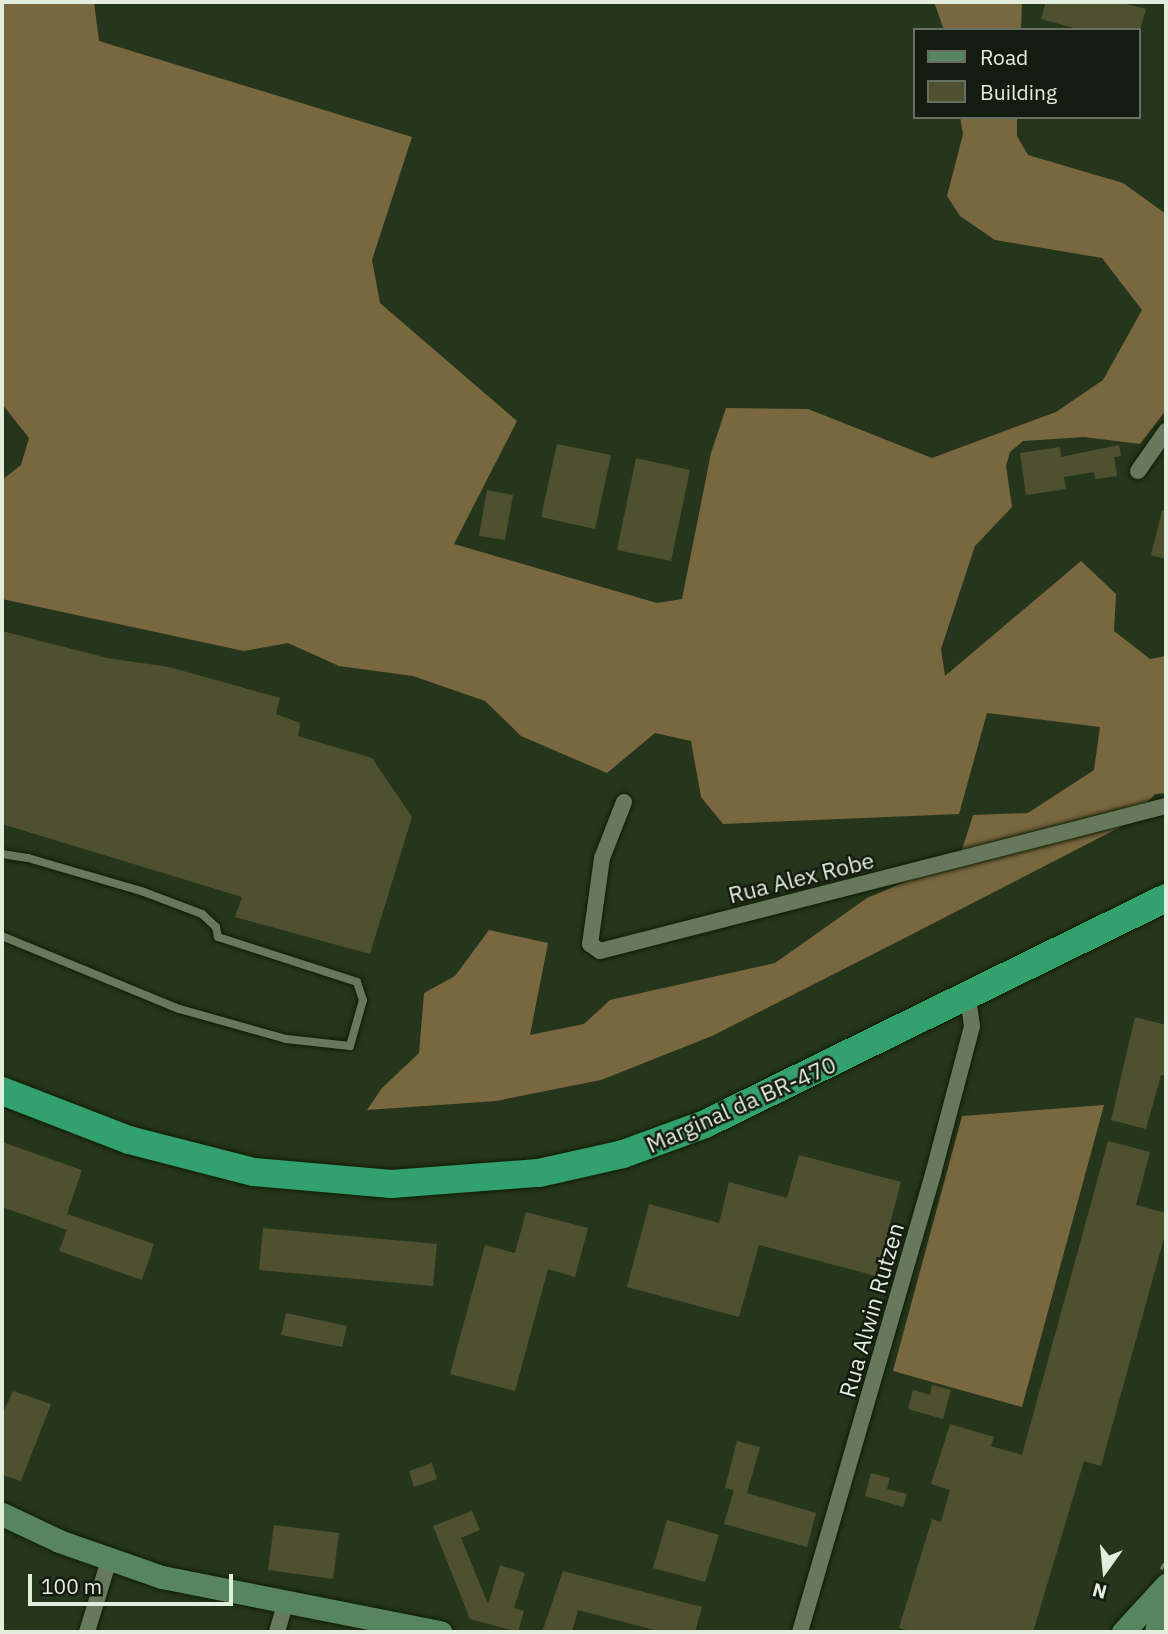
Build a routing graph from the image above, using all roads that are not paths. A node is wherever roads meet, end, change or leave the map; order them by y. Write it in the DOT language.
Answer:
graph roads {
  1 [pos="1166,430"];
  2 [pos="1138,471"];
  3 [pos="624,802"];
  4 [pos="1166,806"];
  5 [pos="2,854"];
  6 [pos="1166,898"];
  7 [pos="2,936"];
  8 [pos="968,998"];
  9 [pos="2,1070"];
  10 [pos="2,1091"];
  11 [pos="129,1140"];
  12 [pos="2,1514"];
  13 [pos="109,1560"];
  14 [pos="1166,1586"];
  15 [pos="285,1604"];
  16 [pos="87,1632"];
  17 [pos="276,1632"];
  18 [pos="441,1632"];
  19 [pos="800,1632"];
  20 [pos="1123,1632"];
  21 [pos="1156,1632"];
  1 -- 2 [label="street"];
  3 -- 4 [label="street, Rua Alex Robe"];
  5 -- 7 [label="lane"];
  6 -- 8 [label="highway, Marginal da BR-470"];
  8 -- 11 [label="highway, Marginal da BR-470"];
  8 -- 19 [label="street, Rua Alwin Rutzen"];
  9 -- 11 [label="highway"];
  10 -- 11 [label="highway, Marginal da BR-470"];
  12 -- 13 [label="main road"];
  13 -- 15 [label="main road"];
  13 -- 16 [label="street"];
  14 -- 20 [label="main road"];
  14 -- 21 [label="main road"];
  15 -- 17 [label="street"];
  15 -- 18 [label="main road"];
}
